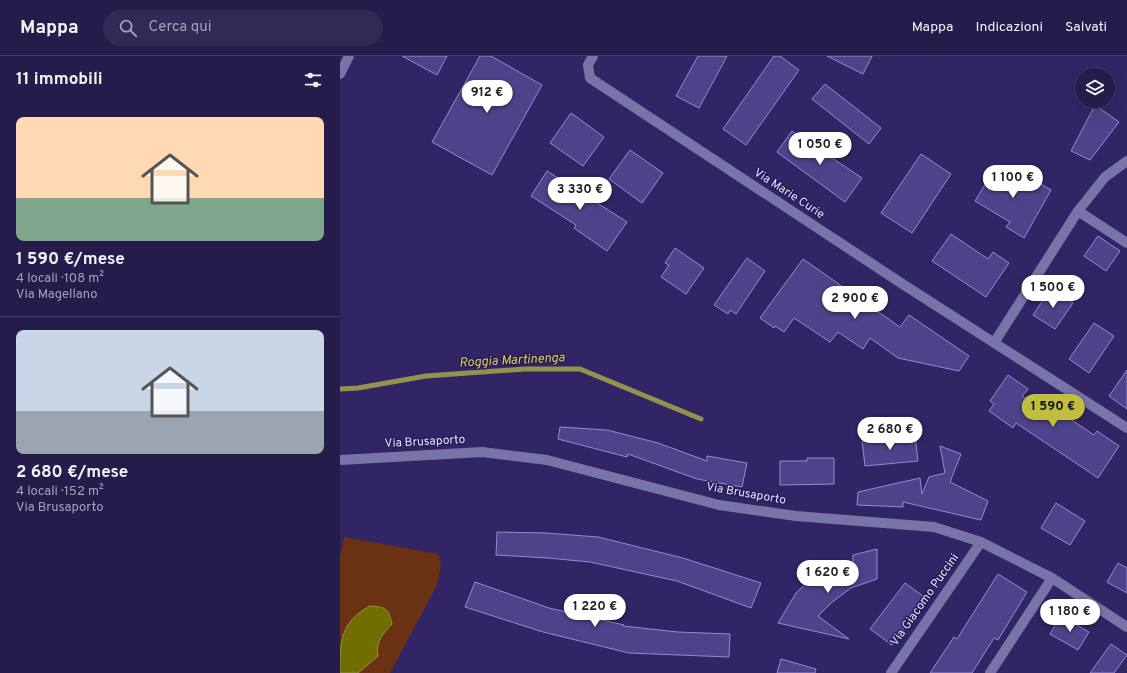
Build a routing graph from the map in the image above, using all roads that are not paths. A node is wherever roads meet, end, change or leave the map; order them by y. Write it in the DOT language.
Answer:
graph roads {
  1 [pos="349,56"];
  2 [pos="591,60"];
  3 [pos="340,74"];
  4 [pos="1127,161"];
  5 [pos="1078,211"];
  6 [pos="1127,243"];
  7 [pos="994,342"];
  8 [pos="1127,428"];
  9 [pos="340,460"];
  10 [pos="981,542"];
  11 [pos="1052,578"];
  12 [pos="1127,627"];
  13 [pos="891,673"];
  14 [pos="990,673"];
  1 -- 3 [label="street"];
  2 -- 7 [label="street, Via Marie Curie"];
  4 -- 5 [label="street"];
  5 -- 6 [label="street"];
  5 -- 7 [label="street"];
  7 -- 8 [label="street, Via Marie Curie"];
  9 -- 10 [label="street, Via Brusaporto"];
  10 -- 11 [label="street, Via Brusaporto"];
  10 -- 13 [label="street, Via Giacomo Puccini"];
  11 -- 12 [label="street, Via Brusaporto"];
  11 -- 14 [label="street"];
}
